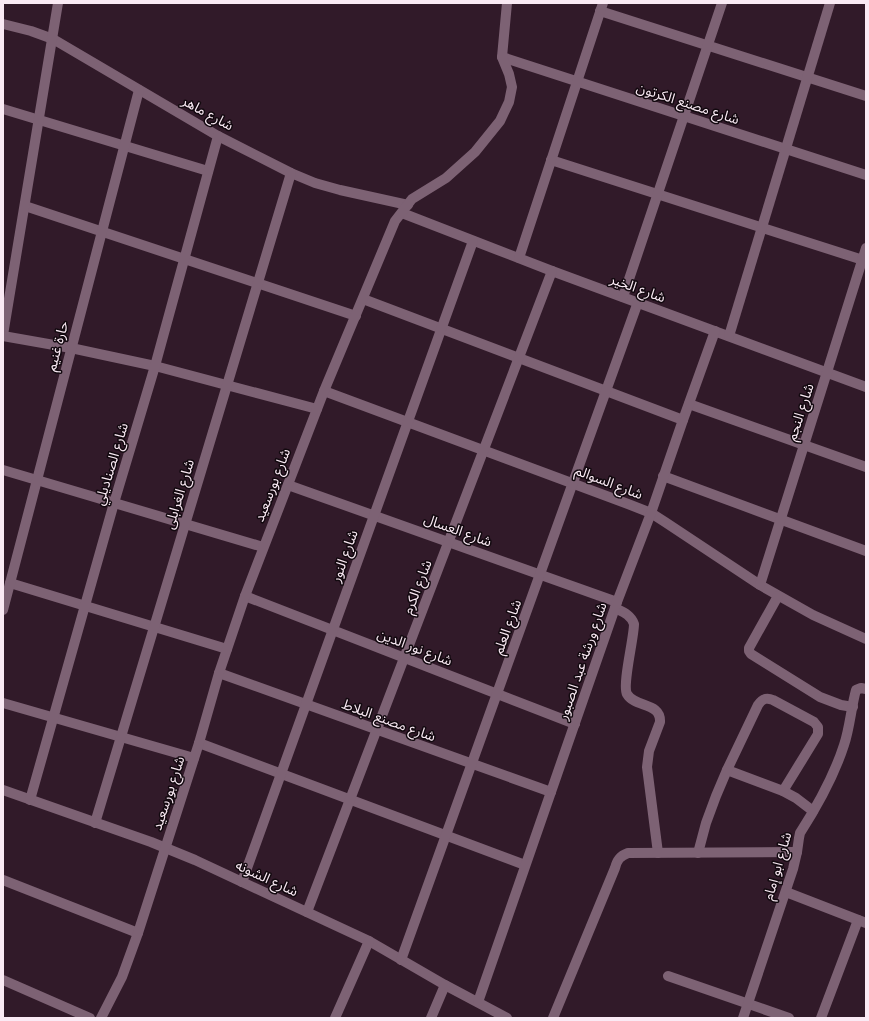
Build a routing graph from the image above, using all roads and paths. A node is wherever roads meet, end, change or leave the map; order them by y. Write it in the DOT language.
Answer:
graph roads {
  1 [pos="58,3"];
  2 [pos="507,3"];
  3 [pos="722,3"];
  4 [pos="830,3"];
  5 [pos="602,7"];
  6 [pos="3,24"];
  7 [pos="53,39"];
  8 [pos="707,46"];
  9 [pos="502,57"];
  10 [pos="807,78"];
  11 [pos="577,81"];
  12 [pos="139,90"];
  13 [pos="866,96"];
  14 [pos="3,109"];
  15 [pos="683,116"];
  16 [pos="39,120"];
  17 [pos="218,136"];
  18 [pos="124,146"];
  19 [pos="786,149"];
  20 [pos="551,160"];
  21 [pos="208,171"];
  22 [pos="291,173"];
  23 [pos="866,175"];
  24 [pos="657,194"];
  25 [pos="25,206"];
  26 [pos="405,209"];
  27 [pos="762,228"];
  28 [pos="102,231"];
  29 [pos="473,241"];
  30 [pos="866,248"];
  31 [pos="519,258"];
  32 [pos="184,259"];
  33 [pos="864,260"];
  34 [pos="552,271"];
  35 [pos="258,283"];
  36 [pos="622,297"];
  37 [pos="363,299"];
  38 [pos="638,302"];
  39 [pos="356,316"];
  40 [pos="441,329"];
  41 [pos="715,331"];
  42 [pos="3,336"];
  43 [pos="729,336"];
  44 [pos="71,348"];
  45 [pos="519,358"];
  46 [pos="155,366"];
  47 [pos="827,373"];
  48 [pos="227,385"];
  49 [pos="866,387"];
  50 [pos="324,390"];
  51 [pos="606,391"];
  52 [pos="689,404"];
  53 [pos="317,408"];
  54 [pos="683,420"];
  55 [pos="407,422"];
  56 [pos="804,445"];
  57 [pos="484,450"];
  58 [pos="866,467"];
  59 [pos="3,470"];
  60 [pos="663,476"];
  61 [pos="36,480"];
  62 [pos="573,483"];
  63 [pos="288,485"];
  64 [pos="114,503"];
  65 [pos="651,513"];
  66 [pos="374,515"];
  67 [pos="780,519"];
  68 [pos="185,524"];
  69 [pos="449,542"];
  70 [pos="263,547"];
  71 [pos="866,551"];
  72 [pos="540,575"];
  73 [pos="10,583"];
  74 [pos="760,585"];
  75 [pos="245,596"];
  76 [pos="778,596"];
  77 [pos="616,605"];
  78 [pos="84,606"];
  79 [pos="3,610"];
  80 [pos="154,627"];
  81 [pos="332,630"];
  82 [pos="866,638"];
  83 [pos="227,649"];
  84 [pos="404,658"];
  85 [pos="219,674"];
  86 [pos="866,689"];
  87 [pos="497,694"];
  88 [pos="3,703"];
  89 [pos="305,705"];
  90 [pos="853,707"];
  91 [pos="53,717"];
  92 [pos="575,724"];
  93 [pos="376,730"];
  94 [pos="121,737"];
  95 [pos="199,743"];
  96 [pos="194,758"];
  97 [pos="472,764"];
  98 [pos="728,770"];
  99 [pos="280,774"];
  100 [pos="3,790"];
  101 [pos="783,791"];
  102 [pos="551,792"];
  103 [pos="30,800"];
  104 [pos="350,800"];
  105 [pos="813,811"];
  106 [pos="95,823"];
  107 [pos="446,836"];
  108 [pos="166,848"];
  109 [pos="797,852"];
  110 [pos="658,853"];
  111 [pos="698,853"];
  112 [pos="525,865"];
  113 [pos="3,880"];
  114 [pos="242,882"];
  115 [pos="786,892"];
  116 [pos="307,912"];
  117 [pos="862,922"];
  118 [pos="138,933"];
  119 [pos="369,941"];
  120 [pos="401,960"];
  121 [pos="668,976"];
  122 [pos="3,980"];
  123 [pos="445,985"];
  124 [pos="478,1002"];
  125 [pos="748,1004"];
  126 [pos="90,1018"];
  127 [pos="101,1018"];
  128 [pos="335,1018"];
  129 [pos="431,1018"];
  130 [pos="507,1018"];
  131 [pos="553,1018"];
  132 [pos="743,1018"];
  133 [pos="789,1018"];
  134 [pos="821,1018"];
  1 -- 7 [label="street"];
  2 -- 9 [label="street, شارع بورسعيد"];
  3 -- 8 [label="street"];
  4 -- 10 [label="street"];
  5 -- 8 [label="street"];
  5 -- 11 [label="street"];
  6 -- 7 [label="street, شارع ماهر"];
  7 -- 12 [label="street, شارع ماهر"];
  7 -- 16 [label="street"];
  8 -- 10 [label="street"];
  8 -- 15 [label="street"];
  9 -- 11 [label="street, شارع مصنع الكرتون"];
  9 -- 26 [label="street, شارع بورسعيد"];
  10 -- 13 [label="street"];
  10 -- 19 [label="street"];
  11 -- 15 [label="street, شارع مصنع الكرتون"];
  11 -- 20 [label="street"];
  12 -- 17 [label="street, شارع ماهر"];
  12 -- 18 [label="street, حارة غنيم"];
  14 -- 16 [label="street"];
  15 -- 19 [label="street, شارع مصنع الكرتون"];
  15 -- 24 [label="street"];
  16 -- 18 [label="street"];
  16 -- 25 [label="street"];
  17 -- 21 [label="street, شارع الصناديلي"];
  17 -- 22 [label="street, شارع ماهر"];
  18 -- 21 [label="street"];
  18 -- 28 [label="street, حارة غنيم"];
  19 -- 23 [label="street, شارع مصنع الكرتون"];
  19 -- 27 [label="street"];
  20 -- 24 [label="street"];
  20 -- 31 [label="street"];
  21 -- 32 [label="street, شارع الصناديلي"];
  22 -- 26 [label="street, شارع ماهر"];
  22 -- 35 [label="street, شارع الغرابلى"];
  24 -- 27 [label="street"];
  24 -- 36 [label="street"];
  25 -- 28 [label="street"];
  25 -- 42 [label="street"];
  26 -- 29 [label="street, شارع الخير"];
  26 -- 37 [label="street, شارع بورسعيد"];
  27 -- 33 [label="street"];
  27 -- 43 [label="street"];
  28 -- 32 [label="street"];
  28 -- 44 [label="street, حارة غنيم"];
  29 -- 31 [label="street, شارع الخير"];
  29 -- 40 [label="street, شارع النور"];
  30 -- 33 [label="street, شارع النجم"];
  31 -- 34 [label="street, شارع الخير"];
  32 -- 35 [label="street"];
  32 -- 46 [label="street, شارع الصناديلي"];
  33 -- 47 [label="street, شارع النجم"];
  34 -- 36 [label="street, شارع الخير"];
  34 -- 45 [label="street, شارع الكرم"];
  35 -- 39 [label="street"];
  35 -- 48 [label="street, شارع الغرابلى"];
  36 -- 38 [label="street, شارع الخير"];
  37 -- 39 [label="street, شارع بورسعيد"];
  37 -- 40 [label="street"];
  38 -- 41 [label="street, شارع الخير"];
  38 -- 51 [label="street, شارع العلم"];
  39 -- 50 [label="street, شارع بورسعيد"];
  40 -- 45 [label="street"];
  40 -- 55 [label="street, شارع النور"];
  41 -- 43 [label="street, شارع الخير"];
  41 -- 52 [label="street, شارع ورشة عبد الصبور"];
  42 -- 44 [label="street"];
  43 -- 47 [label="street, شارع الخير"];
  44 -- 46 [label="street"];
  44 -- 61 [label="street, حارة غنيم"];
  45 -- 51 [label="street"];
  45 -- 57 [label="street, شارع الكرم"];
  46 -- 48 [label="street"];
  46 -- 64 [label="street, شارع الصناديلي"];
  47 -- 49 [label="street, شارع الخير"];
  47 -- 56 [label="street, شارع النجم"];
  48 -- 53 [label="street"];
  48 -- 68 [label="street, شارع الغرابلى"];
  50 -- 53 [label="street, شارع بورسعيد"];
  50 -- 55 [label="street, شارع السوالم"];
  51 -- 54 [label="street"];
  51 -- 62 [label="street, شارع العلم"];
  52 -- 54 [label="street, شارع ورشة عبد الصبور"];
  52 -- 56 [label="street"];
  53 -- 63 [label="street, شارع بورسعيد"];
  54 -- 60 [label="street, شارع ورشة عبد الصبور"];
  55 -- 57 [label="street, شارع السوالم"];
  55 -- 66 [label="street, شارع النور"];
  56 -- 58 [label="street"];
  56 -- 67 [label="street, شارع النجم"];
  57 -- 62 [label="street, شارع السوالم"];
  57 -- 69 [label="street, شارع الكرم"];
  59 -- 61 [label="street"];
  60 -- 65 [label="street, شارع ورشة عبد الصبور"];
  60 -- 67 [label="street"];
  61 -- 64 [label="street"];
  61 -- 73 [label="street, حارة غنيم"];
  62 -- 65 [label="street, شارع السوالم"];
  62 -- 72 [label="street, شارع العلم"];
  63 -- 66 [label="street, شارع العسال"];
  63 -- 70 [label="street, شارع بورسعيد"];
  64 -- 68 [label="street"];
  64 -- 78 [label="street, شارع الصناديلي"];
  65 -- 74 [label="street, شارع السوالم"];
  65 -- 77 [label="street, شارع ورشة عبد الصبور"];
  66 -- 69 [label="street, شارع العسال"];
  66 -- 81 [label="street, شارع النور"];
  67 -- 71 [label="street"];
  67 -- 74 [label="street, شارع النجم"];
  68 -- 70 [label="street"];
  68 -- 80 [label="street, شارع الغرابلى"];
  69 -- 72 [label="street, شارع العسال"];
  69 -- 84 [label="street, شارع الكرم"];
  70 -- 75 [label="street, شارع بورسعيد"];
  72 -- 77 [label="street, شارع العسال"];
  72 -- 87 [label="street, شارع العلم"];
  73 -- 78 [label="street"];
  73 -- 79 [label="street, حارة غنيم"];
  74 -- 76 [label="street, شارع السوالم"];
  75 -- 81 [label="street, شارع نور الدين"];
  75 -- 83 [label="street, شارع بورسعيد"];
  76 -- 82 [label="street, شارع السوالم"];
  76 -- 90 [label="street"];
  77 -- 92 [label="street, شارع ورشة عبد الصبور"];
  77 -- 110 [label="street, شارع العسال"];
  78 -- 80 [label="street"];
  78 -- 91 [label="street, شارع الصناديلي"];
  80 -- 83 [label="street"];
  80 -- 94 [label="street, شارع الغرابلى"];
  81 -- 84 [label="street, شارع نور الدين"];
  81 -- 89 [label="street, شارع النور"];
  83 -- 85 [label="street, شارع بورسعيد"];
  84 -- 87 [label="street, شارع نور الدين"];
  84 -- 93 [label="street, شارع الكرم"];
  85 -- 89 [label="street, شارع مصنع البلاط"];
  85 -- 95 [label="street, شارع بورسعيد"];
  86 -- 90 [label="street, شارع ابو إمام"];
  87 -- 92 [label="street, شارع نور الدين"];
  87 -- 97 [label="street, شارع العلم"];
  88 -- 91 [label="street"];
  89 -- 93 [label="street, شارع مصنع البلاط"];
  89 -- 99 [label="street, شارع النور"];
  90 -- 105 [label="street, شارع ابو إمام"];
  91 -- 94 [label="street"];
  91 -- 103 [label="street, شارع الصناديلي"];
  92 -- 102 [label="street, شارع ورشة عبد الصبور"];
  93 -- 97 [label="street, شارع مصنع البلاط"];
  93 -- 104 [label="street, شارع الكرم"];
  94 -- 96 [label="street"];
  94 -- 106 [label="street, شارع الغرابلى"];
  95 -- 96 [label="street, شارع بورسعيد"];
  95 -- 99 [label="street"];
  96 -- 108 [label="street, شارع بورسعيد"];
  97 -- 102 [label="street, شارع مصنع البلاط"];
  97 -- 107 [label="street, شارع العلم"];
  98 -- 101 [label="street"];
  98 -- 101 [label="street"];
  98 -- 111 [label="street"];
  99 -- 104 [label="street"];
  99 -- 114 [label="street, شارع النور"];
  100 -- 103 [label="street, شارع الشونه"];
  101 -- 105 [label="street"];
  102 -- 112 [label="street, شارع ورشة عبد الصبور"];
  103 -- 106 [label="street, شارع الشونه"];
  104 -- 107 [label="street"];
  104 -- 116 [label="street, شارع الكرم"];
  105 -- 109 [label="street, شارع ابو إمام"];
  106 -- 108 [label="street, شارع الشونه"];
  107 -- 112 [label="street"];
  107 -- 120 [label="street, شارع العلم"];
  108 -- 114 [label="street, شارع الشونه"];
  108 -- 118 [label="street, شارع بورسعيد"];
  109 -- 111 [label="street"];
  109 -- 115 [label="street, شارع ابو إمام"];
  110 -- 111 [label="street"];
  110 -- 131 [label="street"];
  112 -- 124 [label="street, شارع ورشة عبد الصبور"];
  113 -- 118 [label="street"];
  114 -- 116 [label="street, شارع الشونه"];
  115 -- 117 [label="street"];
  115 -- 125 [label="street, شارع ابو إمام"];
  116 -- 119 [label="street, شارع الشونه"];
  117 -- 134 [label="street"];
  118 -- 127 [label="street, شارع بورسعيد"];
  119 -- 120 [label="street, شارع الشونه"];
  119 -- 128 [label="street"];
  120 -- 123 [label="street, شارع الشونه"];
  121 -- 125 [label="street"];
  122 -- 126 [label="street"];
  123 -- 124 [label="street, شارع الشونه"];
  123 -- 129 [label="street"];
  124 -- 130 [label="street, شارع الشونه"];
  125 -- 132 [label="street, شارع ابو إمام"];
  125 -- 133 [label="street"];
}
